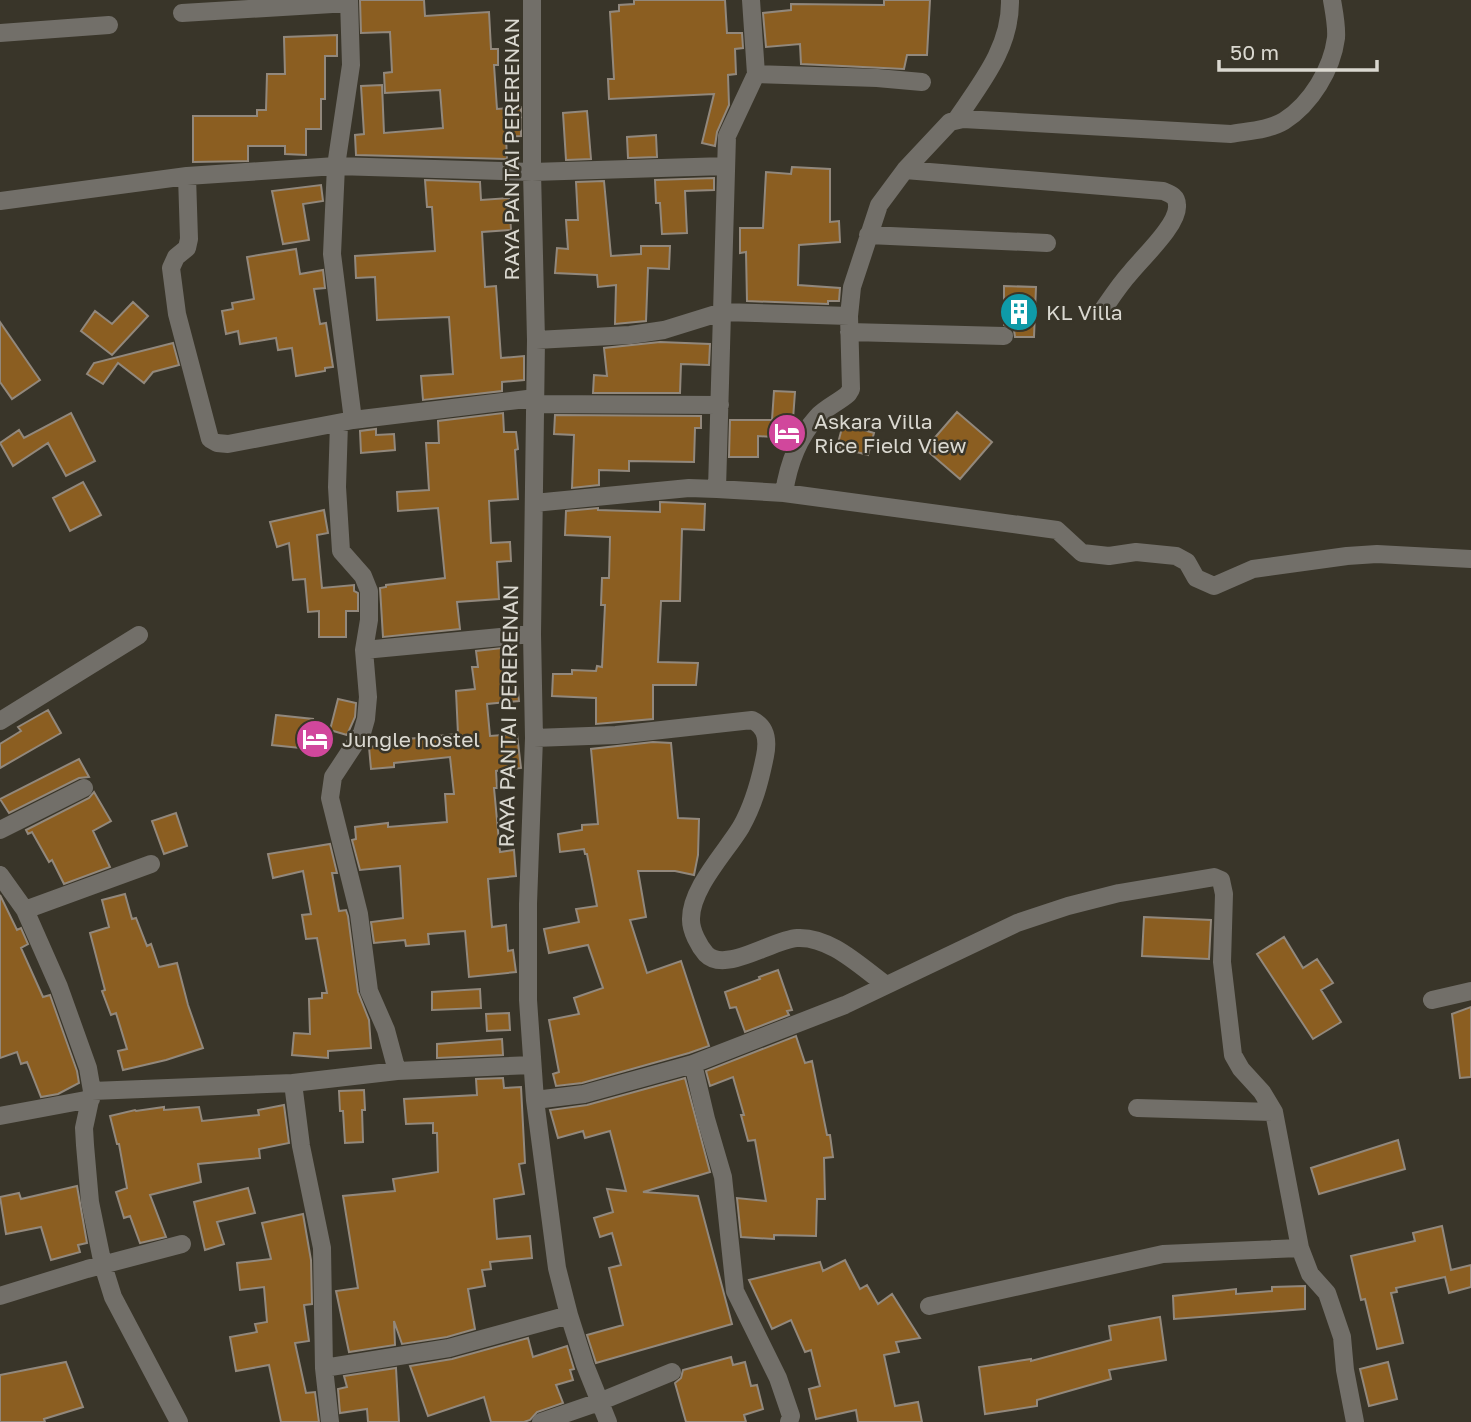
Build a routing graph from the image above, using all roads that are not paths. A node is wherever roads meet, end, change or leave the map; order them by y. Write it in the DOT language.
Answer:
graph roads {
  1 [pos="533,0"];
  2 [pos="751,0"];
  3 [pos="1010,0"];
  4 [pos="1332,0"];
  5 [pos="349,2"];
  6 [pos="182,13"];
  7 [pos="109,25"];
  8 [pos="0,33"];
  9 [pos="756,74"];
  10 [pos="922,82"];
  11 [pos="956,120"];
  12 [pos="335,166"];
  13 [pos="726,166"];
  14 [pos="905,170"];
  15 [pos="532,172"];
  16 [pos="187,176"];
  17 [pos="0,201"];
  18 [pos="868,235"];
  19 [pos="1046,243"];
  20 [pos="722,312"];
  21 [pos="1102,312"];
  22 [pos="849,324"];
  23 [pos="1004,336"];
  24 [pos="536,340"];
  25 [pos="535,401"];
  26 [pos="720,405"];
  27 [pos="346,421"];
  28 [pos="717,489"];
  29 [pos="784,493"];
  30 [pos="534,503"];
  31 [pos="1471,559"];
  32 [pos="532,634"];
  33 [pos="139,635"];
  34 [pos="364,650"];
  35 [pos="0,721"];
  36 [pos="534,738"];
  37 [pos="84,788"];
  38 [pos="0,830"];
  39 [pos="152,864"];
  40 [pos="0,874"];
  41 [pos="25,910"];
  42 [pos="886,985"];
  43 [pos="1471,991"];
  44 [pos="1432,1000"];
  45 [pos="693,1064"];
  46 [pos="532,1065"];
  47 [pos="397,1071"];
  48 [pos="293,1083"];
  49 [pos="91,1095"];
  50 [pos="535,1100"];
  51 [pos="1137,1108"];
  52 [pos="1274,1112"];
  53 [pos="0,1116"];
  54 [pos="182,1244"];
  55 [pos="1300,1248"];
  56 [pos="103,1265"];
  57 [pos="0,1296"];
  58 [pos="929,1306"];
  59 [pos="569,1315"];
  60 [pos="324,1368"];
  61 [pos="672,1372"];
  62 [pos="599,1402"];
  63 [pos="178,1422"];
  64 [pos="330,1422"];
  65 [pos="541,1422"];
  66 [pos="608,1422"];
  67 [pos="789,1422"];
  68 [pos="1354,1422"];
  1 -- 15 [label="street, RAYA PANTAI PERERENAN"];
  2 -- 9 [label="street"];
  3 -- 11 [label="street"];
  4 -- 11 [label="street"];
  5 -- 6 [label="street"];
  5 -- 12 [label="street"];
  7 -- 8 [label="street"];
  9 -- 10 [label="street"];
  9 -- 13 [label="street"];
  11 -- 14 [label="street"];
  12 -- 15 [label="street"];
  12 -- 16 [label="street"];
  12 -- 27 [label="street"];
  13 -- 15 [label="street"];
  13 -- 20 [label="street"];
  14 -- 18 [label="street"];
  14 -- 21 [label="street"];
  15 -- 24 [label="street, RAYA PANTAI PERERENAN"];
  16 -- 17 [label="street"];
  16 -- 27 [label="street"];
  18 -- 19 [label="street"];
  18 -- 22 [label="street"];
  20 -- 22 [label="street"];
  20 -- 24 [label="street"];
  20 -- 26 [label="street"];
  22 -- 23 [label="street"];
  22 -- 29 [label="street"];
  24 -- 25 [label="street, RAYA PANTAI PERERENAN"];
  25 -- 26 [label="street"];
  25 -- 27 [label="street"];
  25 -- 30 [label="street, RAYA PANTAI PERERENAN"];
  26 -- 28 [label="street"];
  27 -- 34 [label="street"];
  28 -- 29 [label="street"];
  28 -- 30 [label="street"];
  29 -- 31 [label="street"];
  30 -- 32 [label="street, RAYA PANTAI PERERENAN"];
  32 -- 34 [label="street"];
  32 -- 36 [label="street, RAYA PANTAI PERERENAN"];
  33 -- 35 [label="street"];
  34 -- 47 [label="street"];
  36 -- 42 [label="street"];
  36 -- 46 [label="street, RAYA PANTAI PERERENAN"];
  37 -- 38 [label="street"];
  39 -- 41 [label="street"];
  40 -- 41 [label="street"];
  41 -- 49 [label="street"];
  42 -- 45 [label="street"];
  42 -- 52 [label="street"];
  43 -- 44 [label="street"];
  45 -- 50 [label="street"];
  45 -- 67 [label="street"];
  46 -- 47 [label="street"];
  46 -- 50 [label="street, RAYA PANTAI PERERENAN"];
  47 -- 48 [label="street"];
  48 -- 49 [label="street"];
  48 -- 60 [label="street"];
  49 -- 53 [label="street"];
  49 -- 56 [label="street"];
  50 -- 59 [label="street, RAYA PANTAI PERERENAN"];
  51 -- 52 [label="street"];
  52 -- 55 [label="street"];
  54 -- 56 [label="street"];
  55 -- 58 [label="street"];
  55 -- 68 [label="street"];
  56 -- 57 [label="street"];
  56 -- 63 [label="street"];
  59 -- 60 [label="street"];
  59 -- 62 [label="street, RAYA PANTAI PERERENAN"];
  60 -- 64 [label="street"];
  61 -- 62 [label="street"];
  62 -- 65 [label="street"];
  62 -- 66 [label="street, RAYA PANTAI PERERENAN"];
}
